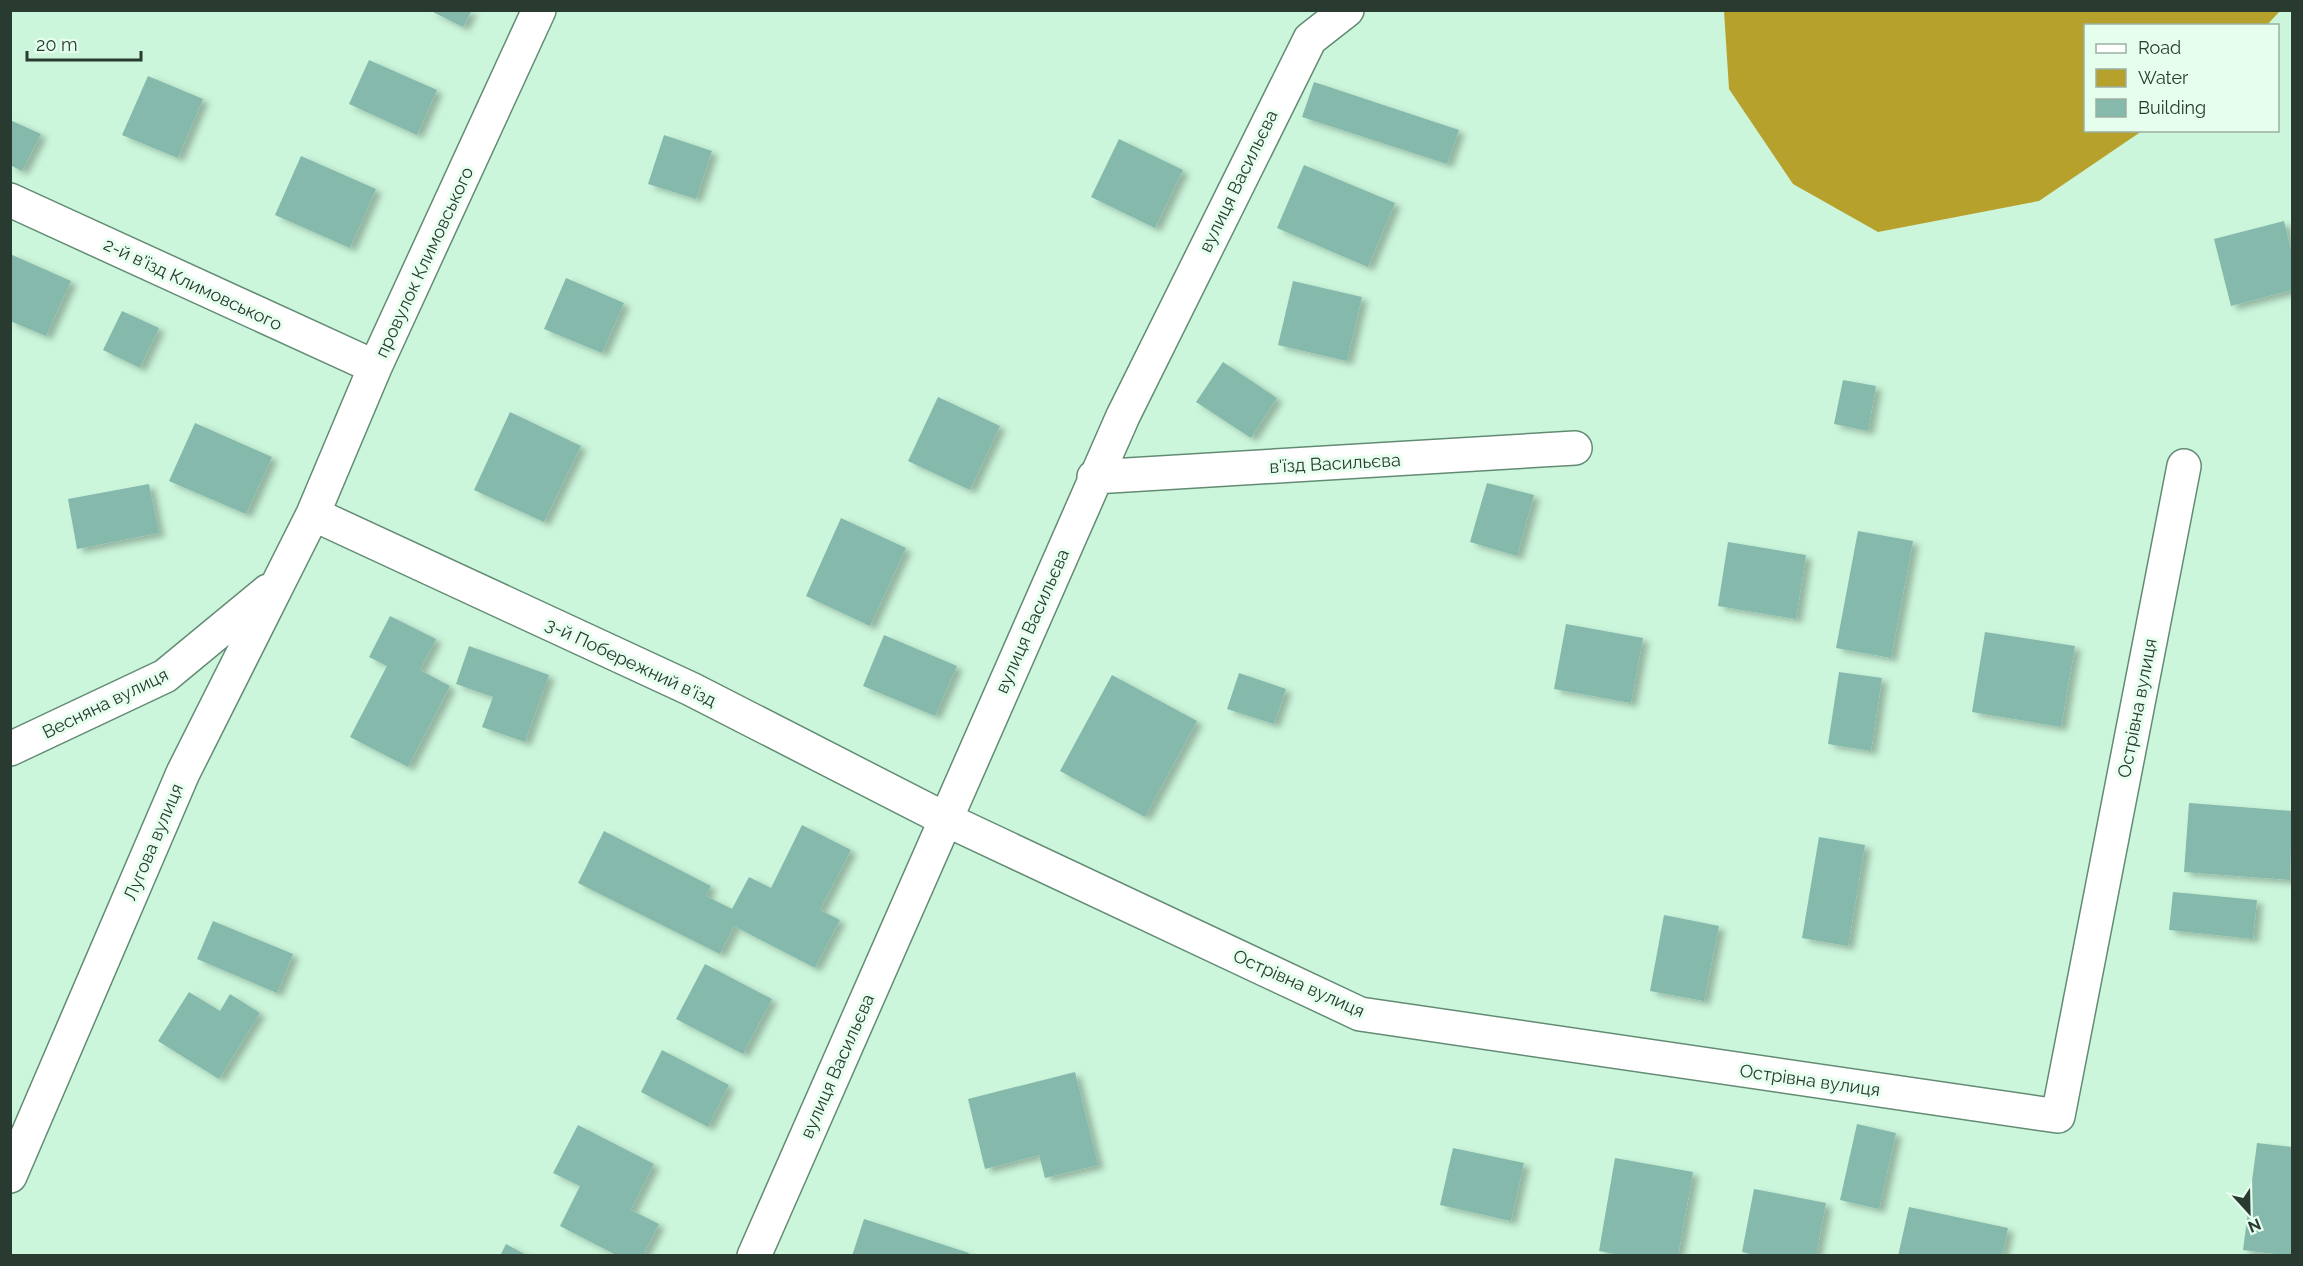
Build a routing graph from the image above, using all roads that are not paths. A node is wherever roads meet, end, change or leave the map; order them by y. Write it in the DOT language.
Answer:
graph roads {
  1 [pos="539,10"];
  2 [pos="1347,10"];
  3 [pos="10,200"];
  4 [pos="375,367"];
  5 [pos="1575,448"];
  6 [pos="2184,466"];
  7 [pos="1094,477"];
  8 [pos="313,514"];
  9 [pos="279,583"];
  10 [pos="10,749"];
  11 [pos="945,819"];
  12 [pos="10,1176"];
  13 [pos="754,1256"];
  1 -- 4 [label="street, провулок Климовського"];
  2 -- 7 [label="street, вулиця Васильєва"];
  3 -- 4 [label="street, 2-й в'їзд Климовського"];
  4 -- 8 [label="street, провулок Климовського"];
  5 -- 7 [label="street, в'їзд Васильєва"];
  6 -- 11 [label="street, Острівна вулиця"];
  7 -- 11 [label="street, вулиця Васильєва"];
  8 -- 9 [label="street, Лугова вулиця"];
  8 -- 11 [label="street, 3-й Побережний в'їзд"];
  9 -- 10 [label="street, Весняна вулиця"];
  9 -- 12 [label="street, Лугова вулиця"];
  11 -- 13 [label="street, вулиця Васильєва"];
}
